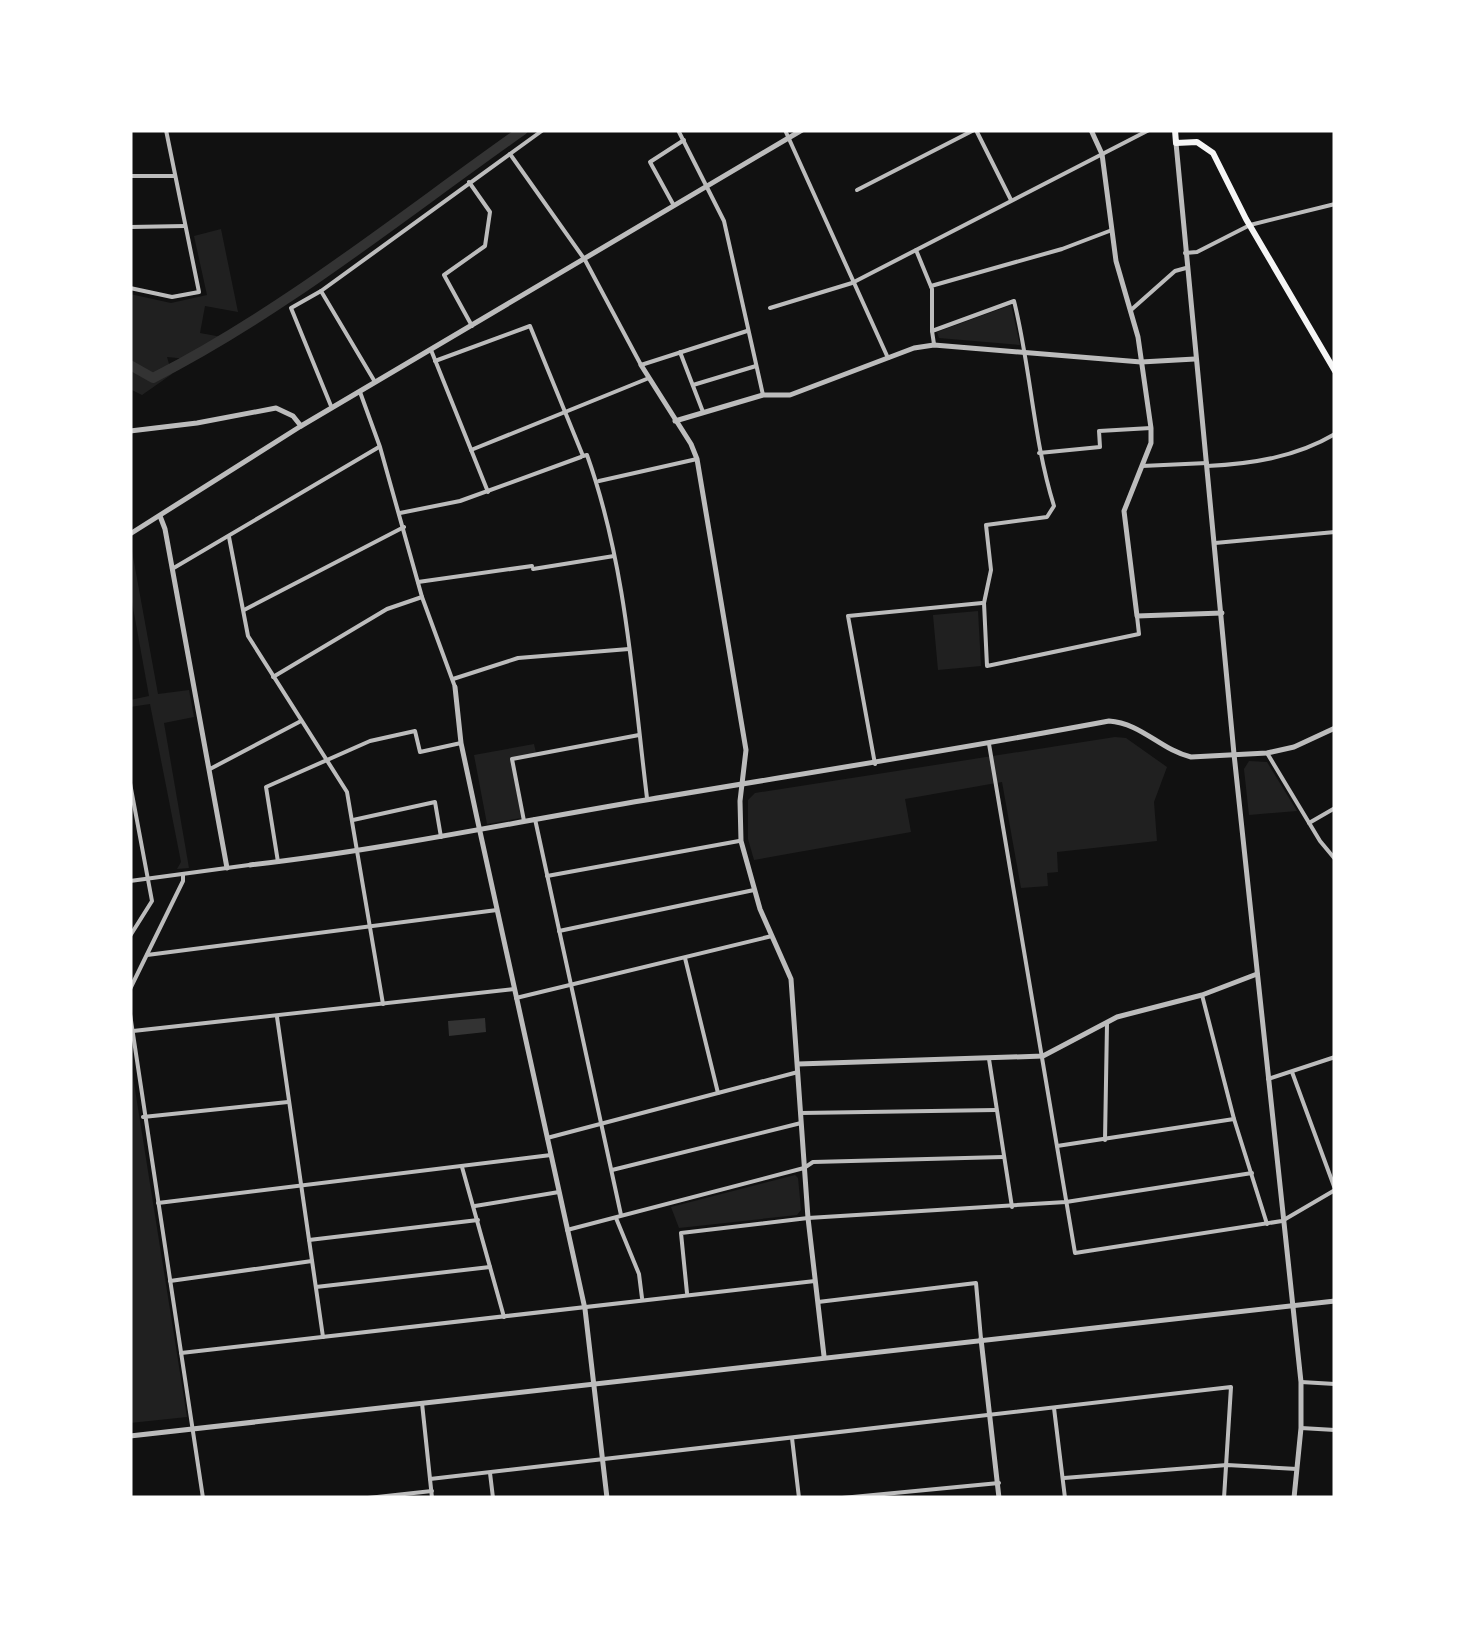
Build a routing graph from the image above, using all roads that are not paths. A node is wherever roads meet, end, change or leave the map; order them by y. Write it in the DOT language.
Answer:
graph roads {
  1 [pos="166,130"];
  2 [pos="544,130"];
  3 [pos="678,130"];
  4 [pos="802,130"];
  5 [pos="975,130"];
  6 [pos="1091,130"];
  7 [pos="1149,130"];
  8 [pos="1175,130"];
  9 [pos="787,134"];
  10 [pos="684,140"];
  11 [pos="1176,143"];
  12 [pos="510,154"];
  13 [pos="1102,154"];
  14 [pos="130,176"];
  15 [pos="175,176"];
  16 [pos="470,182"];
  17 [pos="706,185"];
  18 [pos="857,190"];
  19 [pos="1011,200"];
  20 [pos="673,204"];
  21 [pos="1335,204"];
  22 [pos="1250,225"];
  23 [pos="185,226"];
  24 [pos="130,227"];
  25 [pos="1112,230"];
  26 [pos="916,250"];
  27 [pos="1185,252"];
  28 [pos="585,260"];
  29 [pos="1187,268"];
  30 [pos="852,283"];
  31 [pos="931,286"];
  32 [pos="130,288"];
  33 [pos="321,291"];
  34 [pos="770,308"];
  35 [pos="1130,310"];
  36 [pos="472,326"];
  37 [pos="747,331"];
  38 [pos="932,331"];
  39 [pos="934,345"];
  40 [pos="431,350"];
  41 [pos="680,352"];
  42 [pos="1027,352"];
  43 [pos="888,358"];
  44 [pos="1196,359"];
  45 [pos="436,361"];
  46 [pos="1142,362"];
  47 [pos="641,365"];
  48 [pos="756,366"];
  49 [pos="1335,371"];
  50 [pos="649,378"];
  51 [pos="375,382"];
  52 [pos="693,385"];
  53 [pos="359,391"];
  54 [pos="764,395"];
  55 [pos="332,408"];
  56 [pos="566,411"];
  57 [pos="703,412"];
  58 [pos="675,421"];
  59 [pos="300,426"];
  60 [pos="1151,428"];
  61 [pos="130,431"];
  62 [pos="1335,434"];
  63 [pos="380,446"];
  64 [pos="471,450"];
  65 [pos="1039,453"];
  66 [pos="583,456"];
  67 [pos="696,459"];
  68 [pos="1207,464"];
  69 [pos="1140,466"];
  70 [pos="596,482"];
  71 [pos="488,492"];
  72 [pos="400,513"];
  73 [pos="160,516"];
  74 [pos="404,528"];
  75 [pos="1335,532"];
  76 [pos="130,534"];
  77 [pos="229,537"];
  78 [pos="1215,544"];
  79 [pos="614,556"];
  80 [pos="172,569"];
  81 [pos="418,582"];
  82 [pos="422,597"];
  83 [pos="984,603"];
  84 [pos="244,610"];
  85 [pos="1222,613"];
  86 [pos="1138,616"];
  87 [pos="629,649"];
  88 [pos="272,678"];
  89 [pos="454,683"];
  90 [pos="301,721"];
  91 [pos="1335,728"];
  92 [pos="639,734"];
  93 [pos="462,743"];
  94 [pos="989,744"];
  95 [pos="1267,753"];
  96 [pos="1234,754"];
  97 [pos="325,759"];
  98 [pos="874,764"];
  99 [pos="210,768"];
  100 [pos="130,783"];
  101 [pos="744,785"];
  102 [pos="648,799"];
  103 [pos="1335,808"];
  104 [pos="133,814"];
  105 [pos="353,820"];
  106 [pos="535,820"];
  107 [pos="524,822"];
  108 [pos="1309,822"];
  109 [pos="480,830"];
  110 [pos="441,837"];
  111 [pos="741,840"];
  112 [pos="357,851"];
  113 [pos="1334,856"];
  114 [pos="278,862"];
  115 [pos="250,865"];
  116 [pos="227,868"];
  117 [pos="183,874"];
  118 [pos="547,876"];
  119 [pos="147,878"];
  120 [pos="130,880"];
  121 [pos="754,890"];
  122 [pos="497,910"];
  123 [pos="370,929"];
  124 [pos="559,931"];
  125 [pos="130,936"];
  126 [pos="772,936"];
  127 [pos="147,956"];
  128 [pos="685,958"];
  129 [pos="1258,974"];
  130 [pos="571,986"];
  131 [pos="130,989"];
  132 [pos="514,989"];
  133 [pos="1202,996"];
  134 [pos="516,998"];
  135 [pos="383,1004"];
  136 [pos="130,1014"];
  137 [pos="277,1017"];
  138 [pos="1107,1022"];
  139 [pos="133,1032"];
  140 [pos="1043,1056"];
  141 [pos="1335,1057"];
  142 [pos="990,1059"];
  143 [pos="798,1068"];
  144 [pos="1292,1072"];
  145 [pos="1268,1079"];
  146 [pos="718,1093"];
  147 [pos="289,1102"];
  148 [pos="996,1110"];
  149 [pos="801,1113"];
  150 [pos="143,1118"];
  151 [pos="1234,1118"];
  152 [pos="801,1122"];
  153 [pos="601,1124"];
  154 [pos="547,1138"];
  155 [pos="1105,1140"];
  156 [pos="1057,1146"];
  157 [pos="551,1155"];
  158 [pos="1003,1157"];
  159 [pos="461,1166"];
  160 [pos="804,1168"];
  161 [pos="611,1170"];
  162 [pos="1252,1173"];
  163 [pos="301,1186"];
  164 [pos="1335,1190"];
  165 [pos="559,1192"];
  166 [pos="1066,1202"];
  167 [pos="157,1204"];
  168 [pos="474,1206"];
  169 [pos="1012,1207"];
  170 [pos="619,1217"];
  171 [pos="808,1218"];
  172 [pos="478,1220"];
  173 [pos="1282,1221"];
  174 [pos="1267,1224"];
  175 [pos="568,1230"];
  176 [pos="309,1240"];
  177 [pos="312,1260"];
  178 [pos="490,1267"];
  179 [pos="170,1281"];
  180 [pos="815,1281"];
  181 [pos="316,1286"];
  182 [pos="687,1295"];
  183 [pos="642,1300"];
  184 [pos="1335,1301"];
  185 [pos="818,1302"];
  186 [pos="1294,1306"];
  187 [pos="585,1310"];
  188 [pos="504,1316"];
  189 [pos="323,1337"];
  190 [pos="981,1338"];
  191 [pos="181,1352"];
  192 [pos="824,1356"];
  193 [pos="1301,1382"];
  194 [pos="593,1383"];
  195 [pos="1335,1384"];
  196 [pos="422,1403"];
  197 [pos="1054,1408"];
  198 [pos="992,1415"];
  199 [pos="1301,1428"];
  200 [pos="192,1429"];
  201 [pos="1335,1430"];
  202 [pos="130,1436"];
  203 [pos="792,1438"];
  204 [pos="602,1460"];
  205 [pos="1227,1465"];
  206 [pos="1297,1469"];
  207 [pos="490,1472"];
  208 [pos="1064,1478"];
  209 [pos="430,1479"];
  210 [pos="998,1482"];
  211 [pos="432,1495"];
  212 [pos="203,1498"];
  213 [pos="368,1498"];
  214 [pos="494,1498"];
  215 [pos="607,1498"];
  216 [pos="799,1498"];
  217 [pos="842,1498"];
  218 [pos="999,1498"];
  219 [pos="1065,1498"];
  220 [pos="1224,1498"];
  221 [pos="1294,1498"];
  1 -- 15 [label="street"];
  2 -- 12 [label="street"];
  3 -- 10 [label="street"];
  4 -- 9 [label="street"];
  5 -- 18 [label="street"];
  5 -- 19 [label="street"];
  6 -- 13 [label="street"];
  7 -- 13 [label="street"];
  8 -- 11 [label="main road"];
  9 -- 17 [label="street"];
  9 -- 30 [label="street"];
  10 -- 17 [label="street"];
  10 -- 20 [label="street"];
  11 -- 22 [label="main road"];
  11 -- 27 [label="street"];
  12 -- 16 [label="street"];
  12 -- 28 [label="street"];
  13 -- 19 [label="street"];
  13 -- 25 [label="street"];
  14 -- 15 [label="street"];
  15 -- 23 [label="street"];
  16 -- 33 [label="street"];
  16 -- 36 [label="street"];
  17 -- 20 [label="street"];
  17 -- 37 [label="street"];
  19 -- 26 [label="street"];
  20 -- 28 [label="street"];
  21 -- 22 [label="street"];
  22 -- 27 [label="street"];
  22 -- 49 [label="main road"];
  23 -- 24 [label="street"];
  23 -- 32 [label="street"];
  25 -- 31 [label="street"];
  25 -- 35 [label="street"];
  26 -- 30 [label="street"];
  26 -- 31 [label="street"];
  27 -- 29 [label="street"];
  28 -- 36 [label="street"];
  28 -- 47 [label="street"];
  29 -- 35 [label="street"];
  29 -- 44 [label="street"];
  30 -- 34 [label="street"];
  30 -- 43 [label="street"];
  31 -- 38 [label="street"];
  33 -- 51 [label="street"];
  33 -- 55 [label="street"];
  35 -- 46 [label="street"];
  36 -- 40 [label="street"];
  37 -- 41 [label="street"];
  37 -- 48 [label="street"];
  38 -- 39 [label="street"];
  38 -- 42 [label="street"];
  39 -- 42 [label="street"];
  39 -- 43 [label="street"];
  40 -- 45 [label="street"];
  40 -- 51 [label="street"];
  41 -- 47 [label="street"];
  41 -- 52 [label="street"];
  42 -- 46 [label="street"];
  42 -- 65 [label="street"];
  43 -- 54 [label="street"];
  44 -- 46 [label="street"];
  44 -- 68 [label="street"];
  45 -- 56 [label="street"];
  45 -- 64 [label="street"];
  46 -- 60 [label="street"];
  47 -- 50 [label="street"];
  48 -- 52 [label="street"];
  48 -- 54 [label="street"];
  50 -- 56 [label="street"];
  50 -- 58 [label="street"];
  51 -- 53 [label="street"];
  52 -- 57 [label="street"];
  53 -- 55 [label="street"];
  53 -- 63 [label="street"];
  54 -- 57 [label="street"];
  55 -- 59 [label="street"];
  56 -- 64 [label="street"];
  56 -- 66 [label="street"];
  57 -- 58 [label="street"];
  58 -- 67 [label="street"];
  59 -- 61 [label="street"];
  59 -- 73 [label="street"];
  60 -- 65 [label="street"];
  60 -- 69 [label="street"];
  62 -- 68 [label="street"];
  63 -- 72 [label="street"];
  63 -- 77 [label="street"];
  64 -- 71 [label="street"];
  65 -- 83 [label="street"];
  66 -- 70 [label="street"];
  66 -- 71 [label="street"];
  67 -- 70 [label="street"];
  67 -- 101 [label="street"];
  68 -- 69 [label="street"];
  68 -- 78 [label="street"];
  69 -- 86 [label="street"];
  70 -- 79 [label="street"];
  71 -- 72 [label="street"];
  72 -- 74 [label="street"];
  73 -- 76 [label="street"];
  73 -- 80 [label="street"];
  74 -- 81 [label="street"];
  74 -- 84 [label="street"];
  75 -- 78 [label="street"];
  77 -- 80 [label="street"];
  77 -- 84 [label="street"];
  78 -- 85 [label="street"];
  79 -- 81 [label="street"];
  79 -- 87 [label="street"];
  80 -- 99 [label="street"];
  81 -- 82 [label="street"];
  82 -- 88 [label="street"];
  82 -- 89 [label="street"];
  83 -- 86 [label="street"];
  83 -- 98 [label="street"];
  84 -- 88 [label="street"];
  85 -- 86 [label="street"];
  85 -- 96 [label="street"];
  87 -- 89 [label="street"];
  87 -- 92 [label="street"];
  88 -- 90 [label="street"];
  89 -- 93 [label="street"];
  90 -- 97 [label="street"];
  90 -- 99 [label="street"];
  91 -- 95 [label="street"];
  92 -- 102 [label="street"];
  92 -- 107 [label="street"];
  93 -- 97 [label="street"];
  93 -- 109 [label="street"];
  94 -- 96 [label="street"];
  94 -- 98 [label="street"];
  94 -- 140 [label="street"];
  95 -- 96 [label="street"];
  95 -- 108 [label="street"];
  96 -- 129 [label="street"];
  97 -- 105 [label="street"];
  97 -- 114 [label="street"];
  98 -- 101 [label="street"];
  99 -- 116 [label="street"];
  100 -- 104 [label="street"];
  101 -- 102 [label="street"];
  101 -- 111 [label="street"];
  102 -- 106 [label="street"];
  103 -- 108 [label="street"];
  104 -- 119 [label="street"];
  105 -- 110 [label="street"];
  105 -- 112 [label="street"];
  106 -- 107 [label="street"];
  106 -- 118 [label="street"];
  107 -- 109 [label="street"];
  108 -- 113 [label="street"];
  109 -- 110 [label="street"];
  109 -- 122 [label="street"];
  110 -- 112 [label="street"];
  111 -- 118 [label="street"];
  111 -- 121 [label="street"];
  112 -- 114 [label="street"];
  112 -- 123 [label="street"];
  114 -- 115 [label="street"];
  115 -- 116 [label="street"];
  116 -- 117 [label="street"];
  117 -- 119 [label="street"];
  117 -- 127 [label="street"];
  118 -- 124 [label="street"];
  119 -- 120 [label="street"];
  119 -- 125 [label="street"];
  121 -- 124 [label="street"];
  121 -- 126 [label="street"];
  122 -- 123 [label="street"];
  122 -- 132 [label="street"];
  123 -- 127 [label="street"];
  123 -- 135 [label="street"];
  124 -- 130 [label="street"];
  126 -- 128 [label="street"];
  126 -- 143 [label="street"];
  127 -- 131 [label="street"];
  128 -- 130 [label="street"];
  128 -- 146 [label="street"];
  129 -- 133 [label="street"];
  129 -- 145 [label="street"];
  130 -- 134 [label="street"];
  130 -- 153 [label="street"];
  132 -- 134 [label="street"];
  132 -- 135 [label="street"];
  133 -- 138 [label="street"];
  133 -- 151 [label="street"];
  134 -- 154 [label="street"];
  135 -- 137 [label="street"];
  136 -- 139 [label="street"];
  137 -- 139 [label="street"];
  137 -- 147 [label="street"];
  138 -- 140 [label="street"];
  138 -- 155 [label="street"];
  139 -- 150 [label="street"];
  140 -- 142 [label="street"];
  140 -- 156 [label="street"];
  141 -- 144 [label="street"];
  142 -- 143 [label="street"];
  142 -- 148 [label="street"];
  143 -- 146 [label="street"];
  143 -- 149 [label="street"];
  144 -- 145 [label="street"];
  144 -- 164 [label="street"];
  145 -- 173 [label="street"];
  146 -- 153 [label="street"];
  147 -- 150 [label="street"];
  147 -- 163 [label="street"];
  148 -- 149 [label="street"];
  148 -- 158 [label="street"];
  149 -- 152 [label="street"];
  150 -- 167 [label="street"];
  151 -- 155 [label="street"];
  151 -- 162 [label="street"];
  152 -- 160 [label="street"];
  152 -- 161 [label="street"];
  153 -- 154 [label="street"];
  153 -- 161 [label="street"];
  154 -- 157 [label="street"];
  155 -- 156 [label="street"];
  156 -- 166 [label="street"];
  157 -- 159 [label="street"];
  157 -- 165 [label="street"];
  158 -- 160 [label="street"];
  158 -- 169 [label="street"];
  159 -- 163 [label="street"];
  159 -- 168 [label="street"];
  160 -- 170 [label="street"];
  160 -- 171 [label="street"];
  161 -- 170 [label="street"];
  162 -- 166 [label="street"];
  162 -- 174 [label="street"];
  163 -- 167 [label="street"];
  163 -- 176 [label="street"];
  164 -- 173 [label="street"];
  165 -- 168 [label="street"];
  165 -- 175 [label="street"];
  166 -- 169 [label="street"];
  166 -- 174 [label="street"];
  167 -- 179 [label="street"];
  168 -- 172 [label="street"];
  169 -- 171 [label="street"];
  170 -- 175 [label="street"];
  170 -- 183 [label="street"];
  171 -- 180 [label="street"];
  171 -- 182 [label="street"];
  172 -- 176 [label="street"];
  172 -- 178 [label="street"];
  173 -- 174 [label="street"];
  173 -- 186 [label="street"];
  175 -- 187 [label="street"];
  176 -- 177 [label="street"];
  177 -- 179 [label="street"];
  177 -- 181 [label="street"];
  178 -- 181 [label="street"];
  178 -- 188 [label="street"];
  179 -- 191 [label="street"];
  180 -- 182 [label="street"];
  180 -- 185 [label="street"];
  181 -- 189 [label="street"];
  182 -- 183 [label="street"];
  183 -- 187 [label="street"];
  184 -- 186 [label="street"];
  185 -- 190 [label="street"];
  185 -- 192 [label="street"];
  186 -- 190 [label="street"];
  186 -- 193 [label="street"];
  187 -- 188 [label="street"];
  187 -- 194 [label="street"];
  188 -- 189 [label="street"];
  189 -- 191 [label="street"];
  190 -- 192 [label="street"];
  190 -- 198 [label="street"];
  191 -- 200 [label="street"];
  192 -- 194 [label="street"];
  193 -- 195 [label="street"];
  193 -- 199 [label="street"];
  194 -- 196 [label="street"];
  194 -- 204 [label="street"];
  196 -- 200 [label="street"];
  196 -- 209 [label="street"];
  197 -- 198 [label="street"];
  197 -- 205 [label="street"];
  197 -- 208 [label="street"];
  198 -- 203 [label="street"];
  198 -- 210 [label="street"];
  199 -- 201 [label="street"];
  199 -- 206 [label="street"];
  200 -- 202 [label="street"];
  200 -- 212 [label="street"];
  203 -- 204 [label="street"];
  203 -- 216 [label="street"];
  204 -- 207 [label="street"];
  204 -- 215 [label="street"];
  205 -- 206 [label="street"];
  205 -- 208 [label="street"];
  205 -- 220 [label="street"];
  206 -- 221 [label="street"];
  207 -- 209 [label="street"];
  207 -- 214 [label="street"];
  208 -- 219 [label="street"];
  209 -- 211 [label="street"];
  210 -- 217 [label="street"];
  210 -- 218 [label="street"];
  211 -- 213 [label="street"];
}
